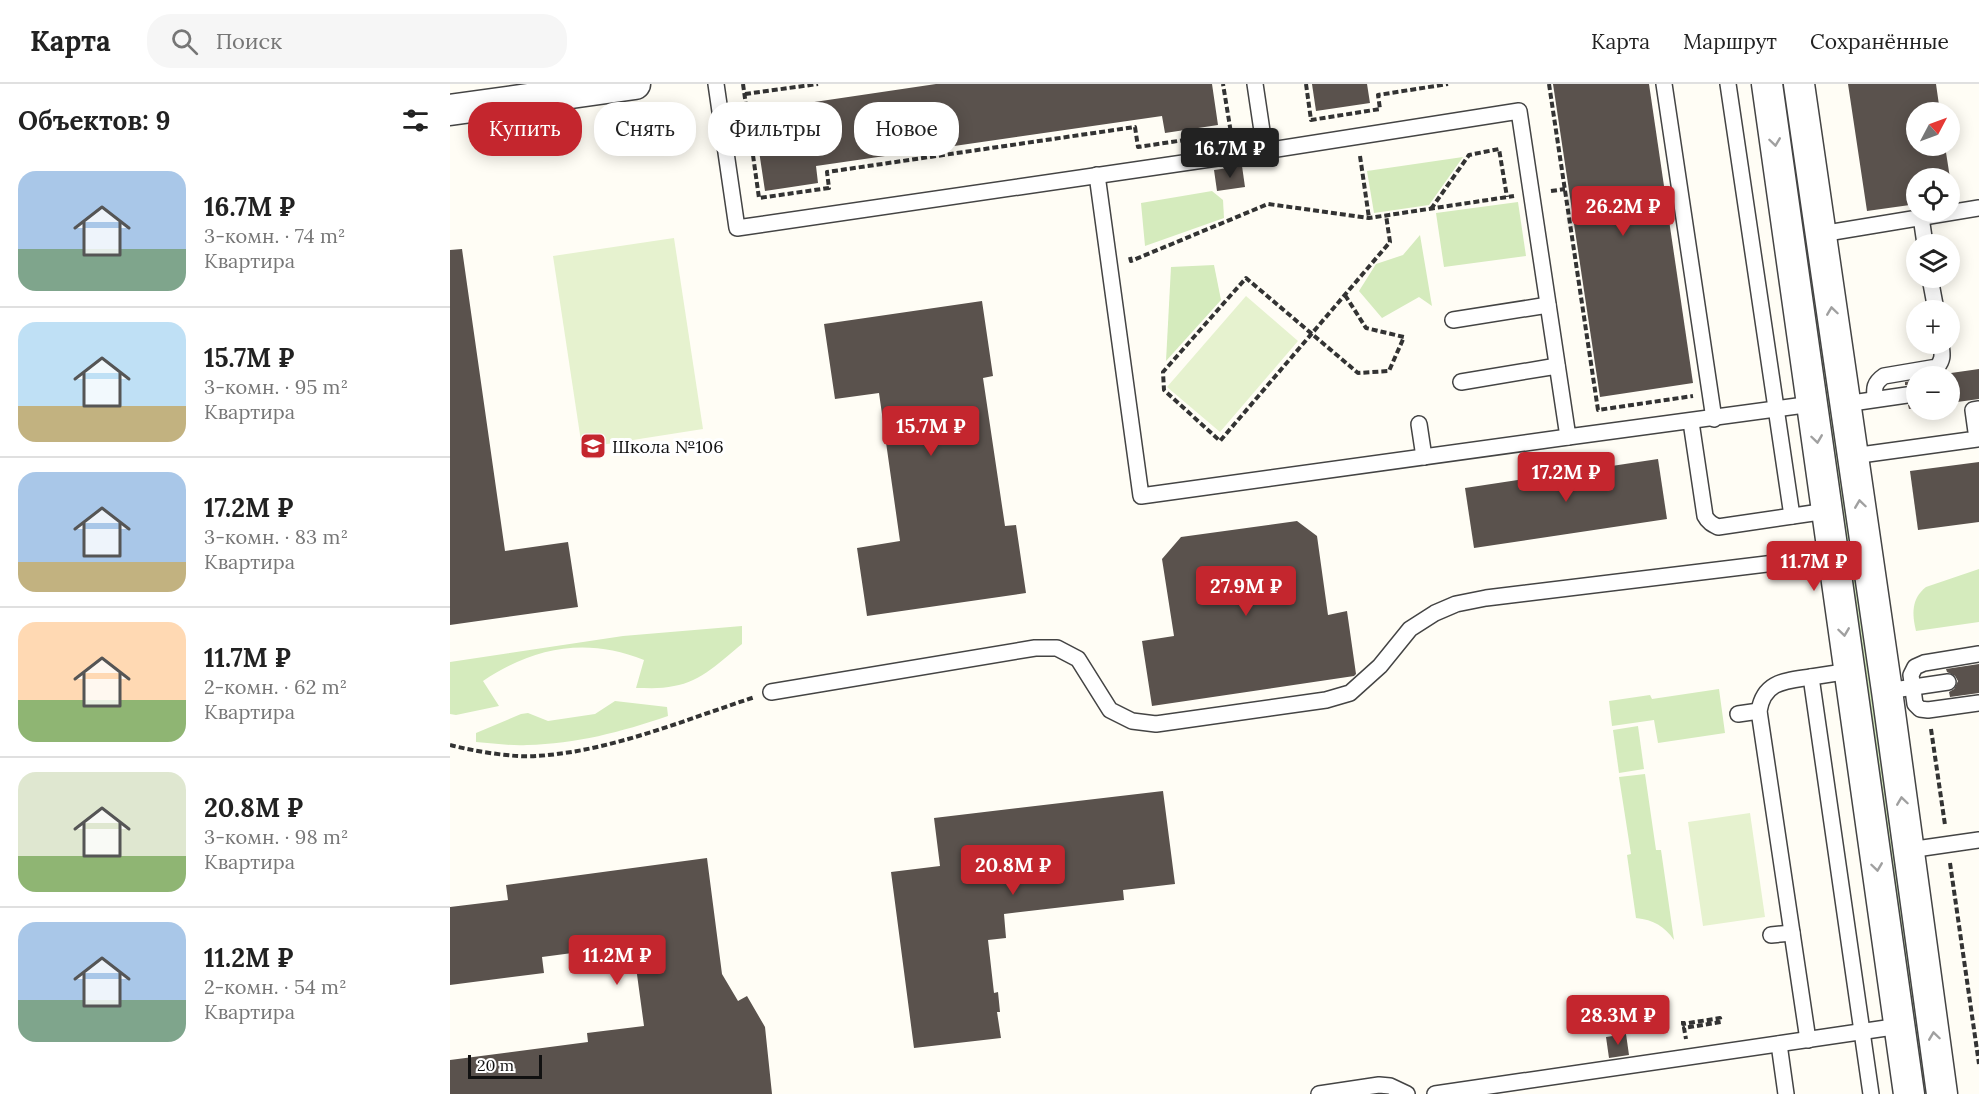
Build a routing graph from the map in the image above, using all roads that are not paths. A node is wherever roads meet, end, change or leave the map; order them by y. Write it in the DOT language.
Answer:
graph roads {
  1 [pos="634,84"];
  2 [pos="716,84"];
  3 [pos="1255,84"];
  4 [pos="1664,84"];
  5 [pos="1728,84"];
  6 [pos="1767,84"];
  7 [pos="1799,84"];
  8 [pos="450,110"];
  9 [pos="1265,151"];
  10 [pos="1097,176"];
  11 [pos="1979,208"];
  12 [pos="1960,211"];
  13 [pos="1906,220"];
  14 [pos="1821,234"];
  15 [pos="1548,305"];
  16 [pos="1453,320"];
  17 [pos="1943,354"];
  18 [pos="1557,366"];
  19 [pos="1461,382"];
  20 [pos="1906,394"];
  21 [pos="1875,399"];
  22 [pos="1812,404"];
  23 [pos="1845,404"];
  24 [pos="1979,409"];
  25 [pos="1776,410"];
  26 [pos="1714,419"];
  27 [pos="1691,422"];
  28 [pos="1419,424"];
  29 [pos="1568,437"];
  30 [pos="1853,456"];
  31 [pos="1424,457"];
  32 [pos="1827,511"];
  33 [pos="1792,516"];
  34 [pos="1833,556"];
  35 [pos="1979,654"];
  36 [pos="1850,671"];
  37 [pos="1811,677"];
  38 [pos="1948,682"];
  39 [pos="1900,689"];
  40 [pos="771,692"];
  41 [pos="1979,703"];
  42 [pos="1760,711"];
  43 [pos="1738,714"];
  44 [pos="1979,840"];
  45 [pos="1909,850"];
  46 [pos="1792,933"];
  47 [pos="1771,935"];
  48 [pos="1899,1026"];
  49 [pos="1862,1032"];
  50 [pos="1808,1040"];
  51 [pos="1779,1044"];
  52 [pos="1320,1094"];
  53 [pos="1407,1094"];
  54 [pos="1435,1094"];
  55 [pos="1786,1094"];
  56 [pos="1871,1094"];
  57 [pos="1909,1094"];
  58 [pos="1942,1094"];
  1 -- 8 [label="street"];
  2 -- 10 [label="lane"];
  3 -- 9 [label="lane"];
  4 -- 26 [label="lane"];
  5 -- 25 [label="lane"];
  6 -- 22 [label="street, one-way"];
  7 -- 14 [label="street"];
  9 -- 10 [label="lane"];
  9 -- 15 [label="lane"];
  10 -- 31 [label="lane"];
  11 -- 12 [label="lane"];
  13 -- 14 [label="lane"];
  23 -- 14 [label="street, one-way"];
  15 -- 16 [label="lane"];
  15 -- 18 [label="lane"];
  17 -- 21 [label="lane"];
  18 -- 19 [label="lane"];
  18 -- 29 [label="lane"];
  20 -- 21 [label="lane"];
  21 -- 23 [label="lane"];
  22 -- 25 [label="lane"];
  22 -- 32 [label="street, one-way"];
  23 -- 30 [label="street"];
  24 -- 30 [label="lane"];
  25 -- 26 [label="lane"];
  25 -- 33 [label="lane"];
  26 -- 27 [label="lane"];
  27 -- 29 [label="lane"];
  27 -- 33 [label="lane"];
  28 -- 31 [label="lane"];
  29 -- 31 [label="lane"];
  39 -- 30 [label="street, one-way"];
  32 -- 33 [label="lane"];
  32 -- 34 [label="street"];
  34 -- 36 [label="street, one-way"];
  34 -- 40 [label="lane"];
  35 -- 39 [label="lane"];
  36 -- 37 [label="lane"];
  36 -- 48 [label="street, one-way"];
  37 -- 42 [label="lane"];
  37 -- 49 [label="lane"];
  38 -- 39 [label="lane"];
  39 -- 41 [label="lane"];
  45 -- 39 [label="street, one-way"];
  42 -- 43 [label="lane"];
  42 -- 46 [label="lane"];
  44 -- 45 [label="lane"];
  58 -- 45 [label="street, one-way"];
  46 -- 47 [label="lane"];
  46 -- 50 [label="lane"];
  48 -- 49 [label="lane"];
  48 -- 57 [label="street"];
  49 -- 50 [label="lane"];
  49 -- 56 [label="lane"];
  50 -- 51 [label="lane"];
  51 -- 54 [label="lane"];
  51 -- 55 [label="lane"];
  52 -- 53 [label="lane"];
}
